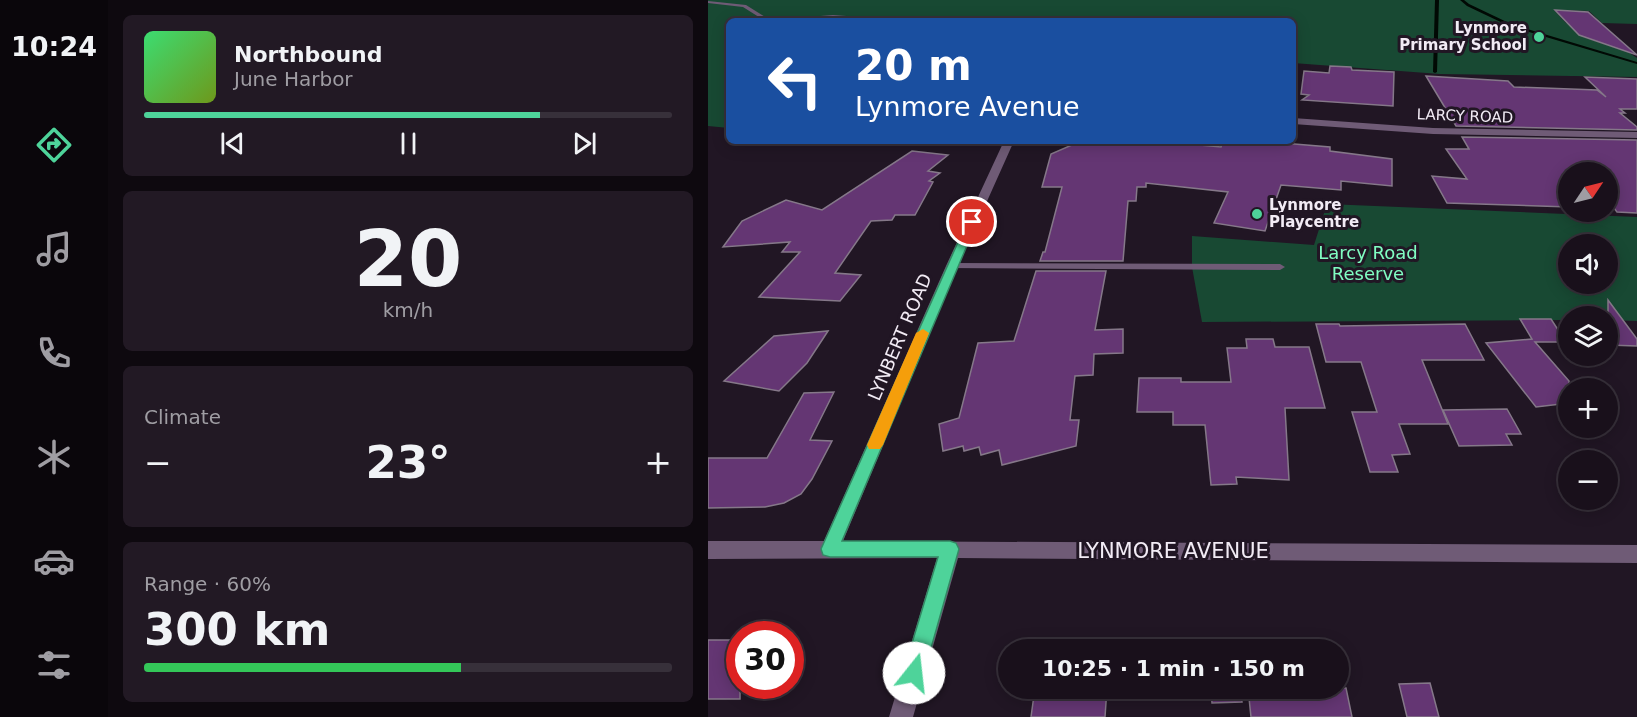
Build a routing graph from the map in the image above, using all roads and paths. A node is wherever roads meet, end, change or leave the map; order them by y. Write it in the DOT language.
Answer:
graph roads {
  1 [pos="708,2"];
  2 [pos="765,18"];
  3 [pos="808,18"];
  4 [pos="865,18"];
  5 [pos="1296,121"];
  6 [pos="1637,135"];
  7 [pos="1008,144"];
  8 [pos="952,266"];
  9 [pos="1280,267"];
  10 [pos="830,549"];
  11 [pos="950,549"];
  12 [pos="708,550"];
  13 [pos="1637,554"];
  14 [pos="901,717"];
  1 -- 2 [label="lane"];
  3 -- 4 [label="lane"];
  5 -- 6 [label="street, LARCY ROAD"];
  7 -- 8 [label="street, LYNBERT ROAD"];
  8 -- 9 [label="lane"];
  8 -- 10 [label="street, LYNBERT ROAD"];
  10 -- 11 [label="street, LYNMORE AVENUE"];
  10 -- 12 [label="street, LYNMORE AVENUE"];
  11 -- 13 [label="street, LYNMORE AVENUE"];
  11 -- 14 [label="street"];
}
